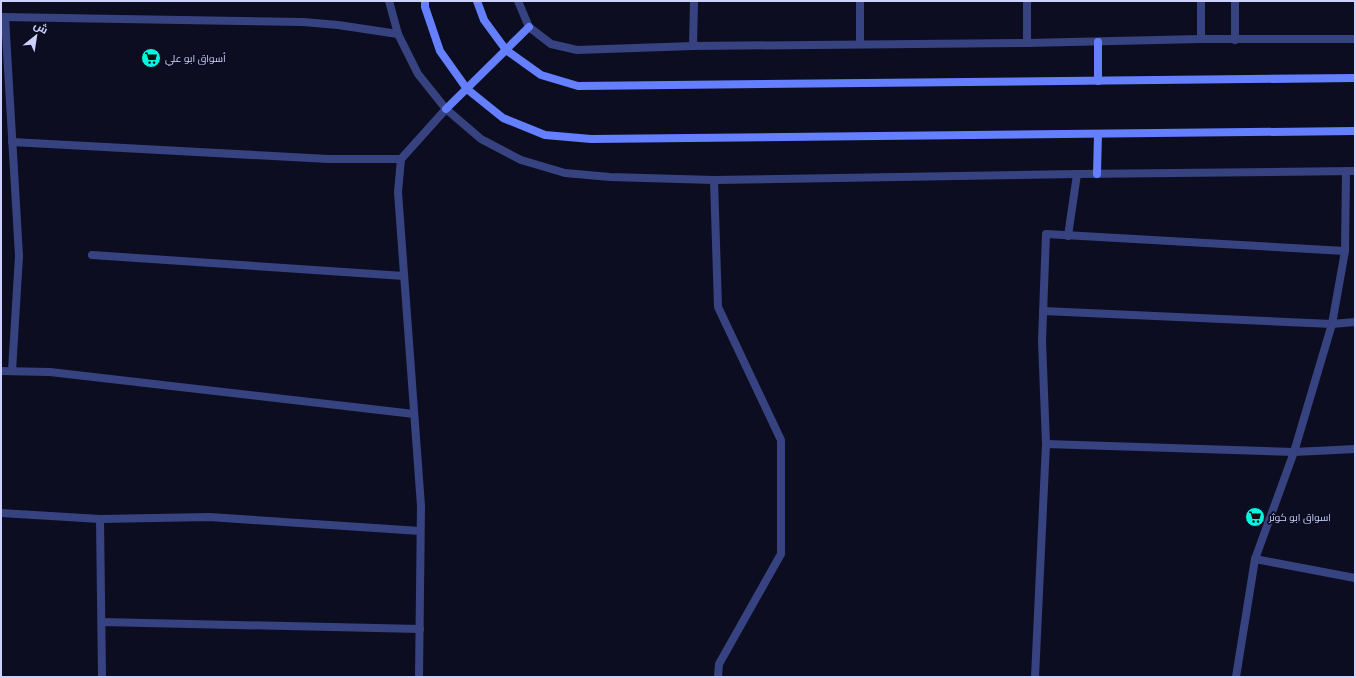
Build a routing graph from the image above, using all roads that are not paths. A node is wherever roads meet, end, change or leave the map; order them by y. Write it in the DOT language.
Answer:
graph roads {
  1 [pos="389,1"];
  2 [pos="425,1"];
  3 [pos="477,1"];
  4 [pos="518,1"];
  5 [pos="694,1"];
  6 [pos="860,1"];
  7 [pos="1027,1"];
  8 [pos="1201,1"];
  9 [pos="1235,1"];
  10 [pos="3,17"];
  11 [pos="529,27"];
  12 [pos="398,34"];
  13 [pos="1201,39"];
  14 [pos="1355,39"];
  15 [pos="1235,40"];
  16 [pos="1098,42"];
  17 [pos="1027,43"];
  18 [pos="860,44"];
  19 [pos="693,46"];
  20 [pos="506,50"];
  21 [pos="1355,78"];
  22 [pos="1098,81"];
  23 [pos="467,89"];
  24 [pos="446,109"];
  25 [pos="1355,131"];
  26 [pos="1098,134"];
  27 [pos="12,142"];
  28 [pos="401,159"];
  29 [pos="1346,171"];
  30 [pos="1355,171"];
  31 [pos="1077,174"];
  32 [pos="1097,174"];
  33 [pos="714,180"];
  34 [pos="1068,236"];
  35 [pos="1345,251"];
  36 [pos="92,256"];
  37 [pos="404,276"];
  38 [pos="1043,311"];
  39 [pos="1355,322"];
  40 [pos="1332,324"];
  41 [pos="1,371"];
  42 [pos="12,371"];
  43 [pos="414,414"];
  44 [pos="1046,444"];
  45 [pos="1355,449"];
  46 [pos="1294,452"];
  47 [pos="1,512"];
  48 [pos="100,519"];
  49 [pos="420,531"];
  50 [pos="1255,559"];
  51 [pos="1355,578"];
  52 [pos="102,622"];
  53 [pos="420,629"];
  54 [pos="102,677"];
  55 [pos="419,677"];
  56 [pos="718,677"];
  57 [pos="1035,677"];
  58 [pos="1236,677"];
  1 -- 12 [label="street"];
  2 -- 23 [label="main road"];
  3 -- 20 [label="main road"];
  4 -- 11 [label="street"];
  5 -- 19 [label="street"];
  6 -- 18 [label="street"];
  7 -- 17 [label="street"];
  8 -- 13 [label="street"];
  9 -- 15 [label="street"];
  10 -- 12 [label="street"];
  10 -- 27 [label="street"];
  11 -- 19 [label="street"];
  11 -- 20 [label="main road"];
  12 -- 24 [label="street"];
  13 -- 15 [label="street"];
  13 -- 16 [label="street"];
  14 -- 15 [label="street"];
  16 -- 17 [label="street"];
  16 -- 22 [label="main road"];
  17 -- 18 [label="street"];
  18 -- 19 [label="street"];
  20 -- 22 [label="main road"];
  20 -- 23 [label="main road"];
  21 -- 22 [label="main road"];
  23 -- 24 [label="main road"];
  23 -- 26 [label="main road"];
  24 -- 28 [label="street"];
  24 -- 33 [label="street"];
  25 -- 26 [label="main road"];
  26 -- 32 [label="main road"];
  27 -- 28 [label="street"];
  27 -- 42 [label="street"];
  28 -- 37 [label="street"];
  29 -- 30 [label="street"];
  29 -- 32 [label="street"];
  29 -- 35 [label="street"];
  31 -- 32 [label="street"];
  31 -- 33 [label="street"];
  31 -- 34 [label="street"];
  33 -- 56 [label="street"];
  34 -- 35 [label="street"];
  34 -- 38 [label="street"];
  35 -- 40 [label="street"];
  36 -- 37 [label="street"];
  37 -- 43 [label="street"];
  38 -- 40 [label="street"];
  38 -- 44 [label="street"];
  39 -- 40 [label="street"];
  40 -- 46 [label="street"];
  41 -- 42 [label="street"];
  42 -- 43 [label="street"];
  43 -- 49 [label="street"];
  44 -- 46 [label="street"];
  44 -- 57 [label="street"];
  45 -- 46 [label="street"];
  46 -- 50 [label="street"];
  47 -- 48 [label="street"];
  48 -- 49 [label="street"];
  48 -- 52 [label="street"];
  49 -- 53 [label="street"];
  50 -- 51 [label="street"];
  50 -- 58 [label="street"];
  52 -- 53 [label="street"];
  52 -- 54 [label="street"];
  53 -- 55 [label="street"];
}
